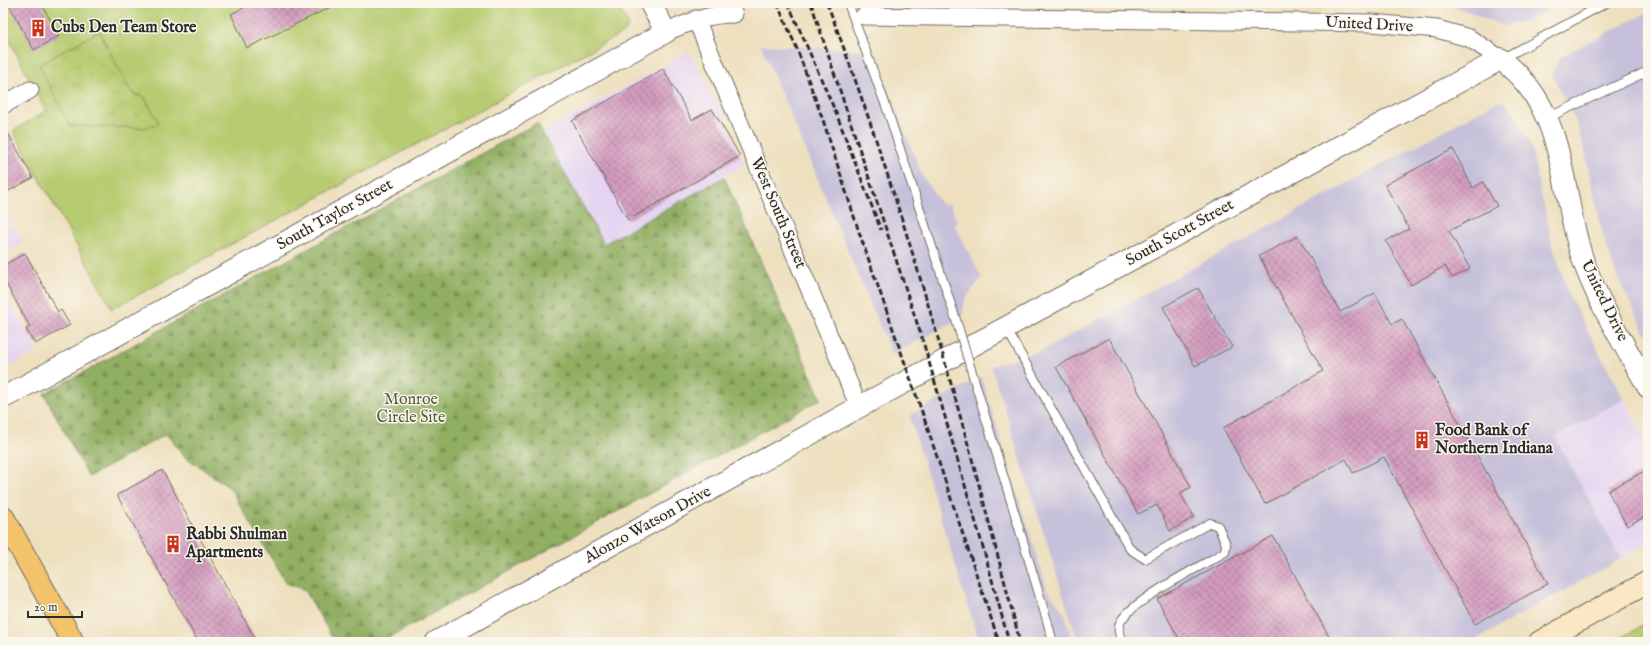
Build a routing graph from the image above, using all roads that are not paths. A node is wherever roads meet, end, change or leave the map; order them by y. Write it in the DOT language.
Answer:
graph roads {
  1 [pos="650,3"];
  2 [pos="848,3"];
  3 [pos="1606,3"];
  4 [pos="734,14"];
  5 [pos="864,16"];
  6 [pos="696,19"];
  7 [pos="666,32"];
  8 [pos="1501,59"];
  9 [pos="1648,71"];
  10 [pos="30,90"];
  11 [pos="3,105"];
  12 [pos="1547,118"];
  13 [pos="1006,328"];
  14 [pos="1648,387"];
  15 [pos="3,398"];
  16 [pos="859,407"];
  17 [pos="3,517"];
  18 [pos="1648,582"];
  19 [pos="74,642"];
  20 [pos="436,642"];
  21 [pos="1053,642"];
  22 [pos="1122,642"];
  23 [pos="1540,642"];
  1 -- 7 [label="street"];
  2 -- 21 [label="lane, bridge"];
  3 -- 8 [label="lane"];
  4 -- 6 [label="street"];
  5 -- 8 [label="street, United Drive"];
  6 -- 7 [label="street"];
  6 -- 16 [label="street, West South Street"];
  7 -- 15 [label="street, South Taylor Street"];
  8 -- 12 [label="street, United Drive"];
  8 -- 13 [label="street, South Scott Street"];
  9 -- 12 [label="lane"];
  10 -- 11 [label="street"];
  12 -- 14 [label="street, United Drive"];
  13 -- 16 [label="street, South Scott Street"];
  13 -- 22 [label="lane"];
  16 -- 20 [label="street, Alonzo Watson Drive"];
  17 -- 19 [label="main road"];
  18 -- 23 [label="main road"];
}
